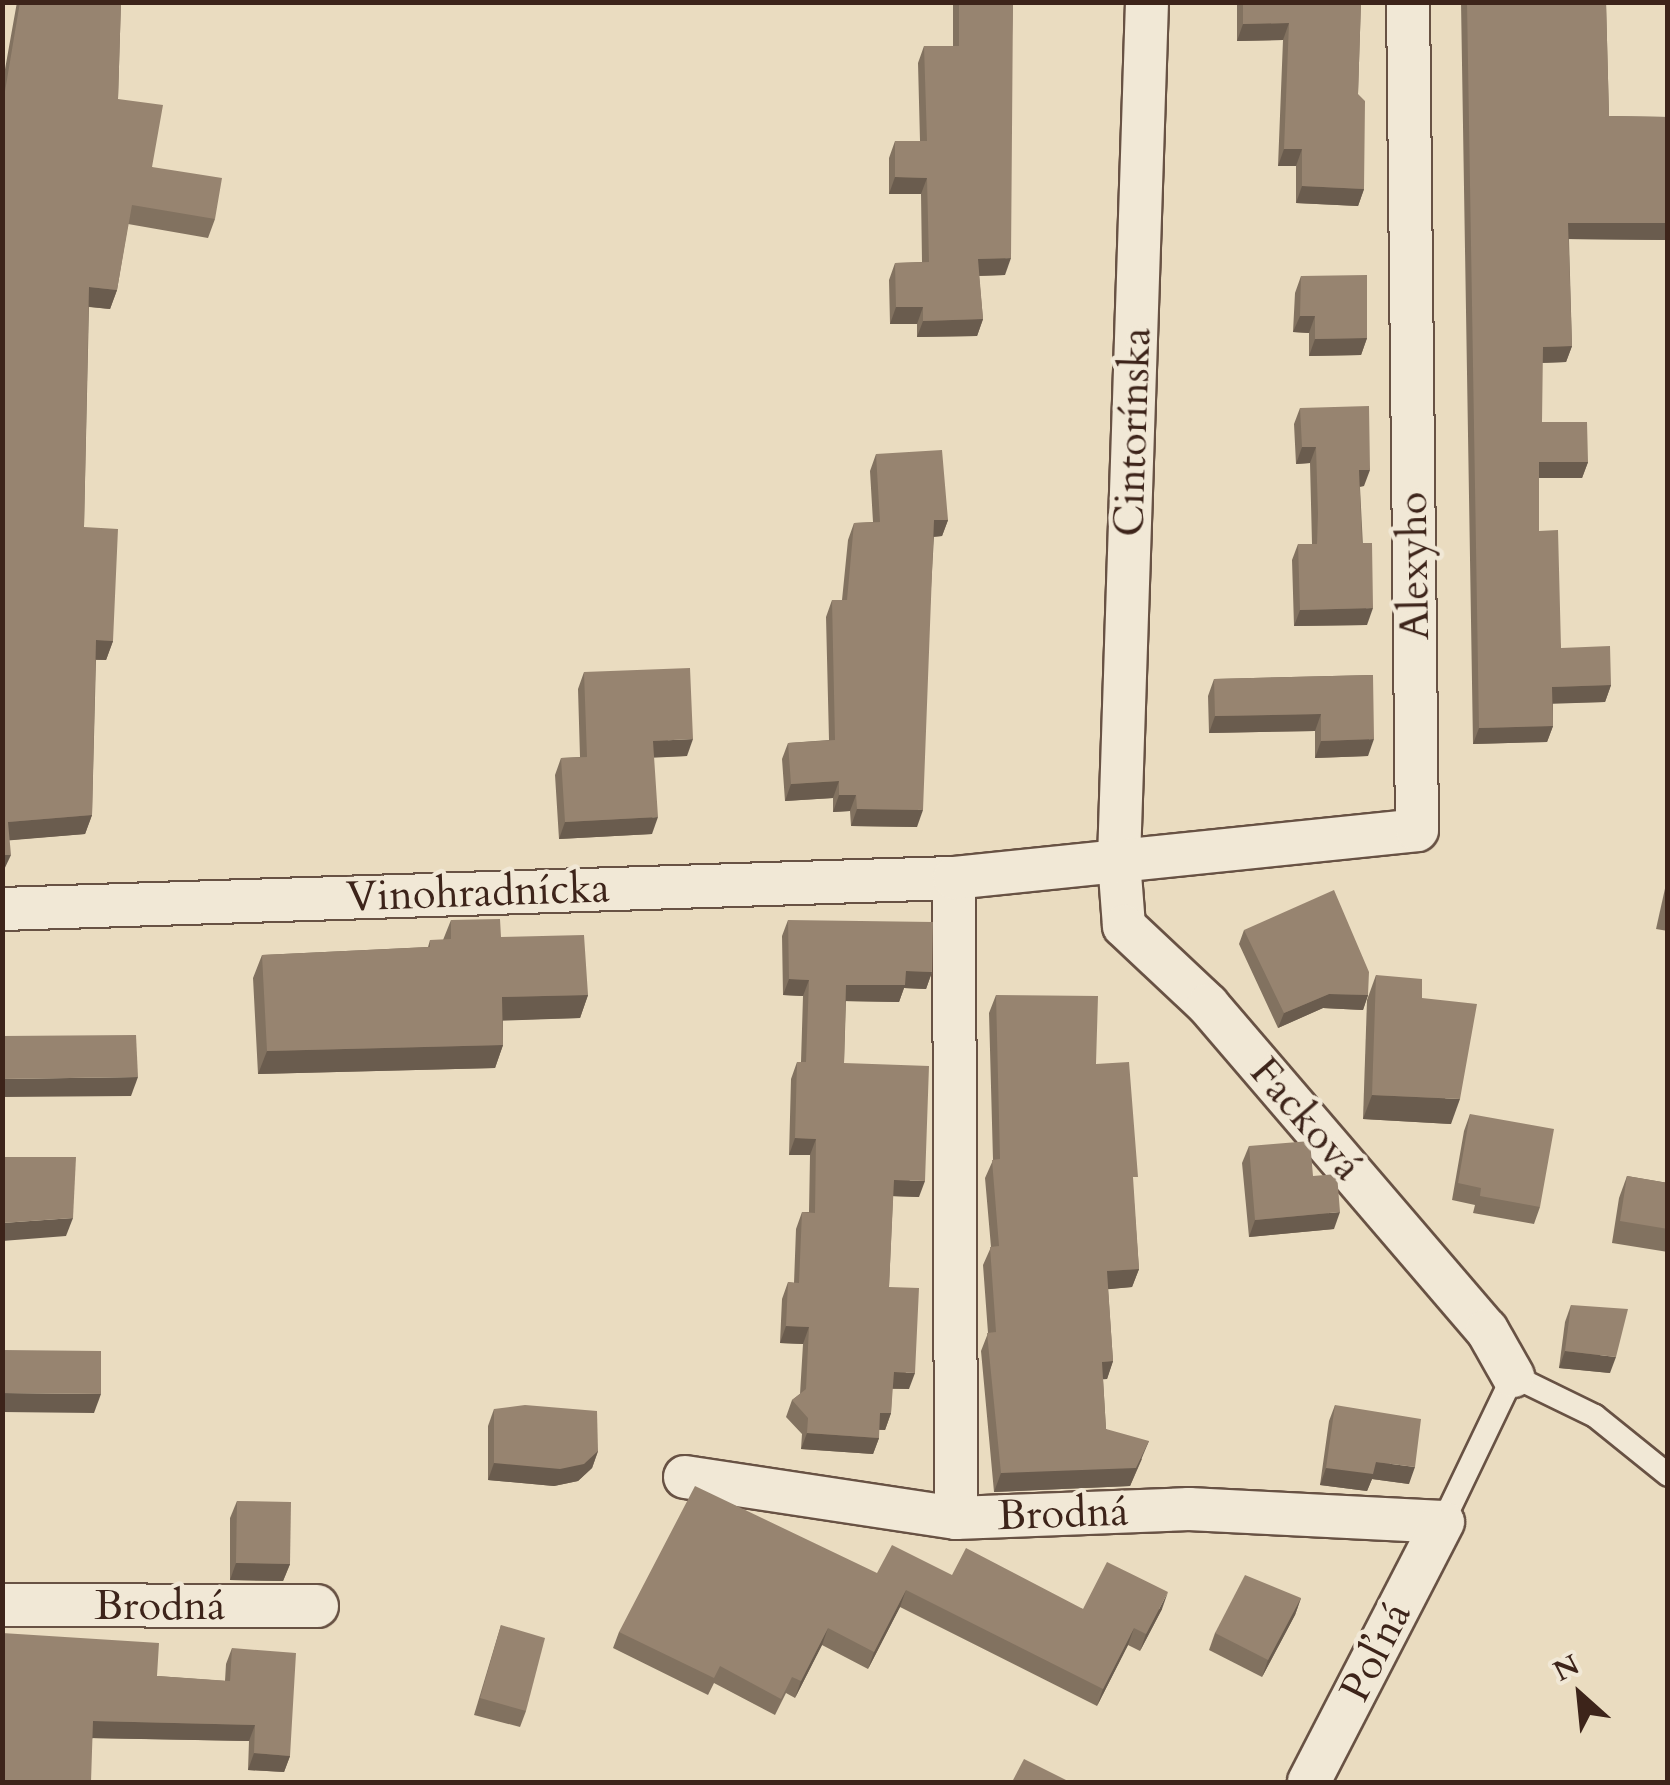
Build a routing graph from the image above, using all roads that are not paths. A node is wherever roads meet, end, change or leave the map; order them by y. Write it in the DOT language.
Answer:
graph roads {
  1 [pos="1147,2"];
  2 [pos="1408,2"];
  3 [pos="1119,861"];
  4 [pos="954,878"];
  5 [pos="2,909"];
  6 [pos="1513,1376"];
  7 [pos="1668,1474"];
  8 [pos="685,1477"];
  9 [pos="956,1518"];
  10 [pos="1443,1522"];
  11 [pos="2,1606"];
  12 [pos="317,1606"];
  13 [pos="1309,1782"];
  1 -- 3 [label="street, Cintorínska"];
  2 -- 3 [label="street, Alexyho"];
  3 -- 4 [label="street, Vinohradnícka"];
  3 -- 6 [label="street, Facková"];
  4 -- 5 [label="street, Vinohradnícka"];
  4 -- 9 [label="street"];
  6 -- 7 [label="lane"];
  6 -- 10 [label="lane"];
  8 -- 9 [label="street, Brodná"];
  9 -- 10 [label="street, Brodná"];
  10 -- 13 [label="street, Poľná"];
  11 -- 12 [label="street, Brodná"];
}
